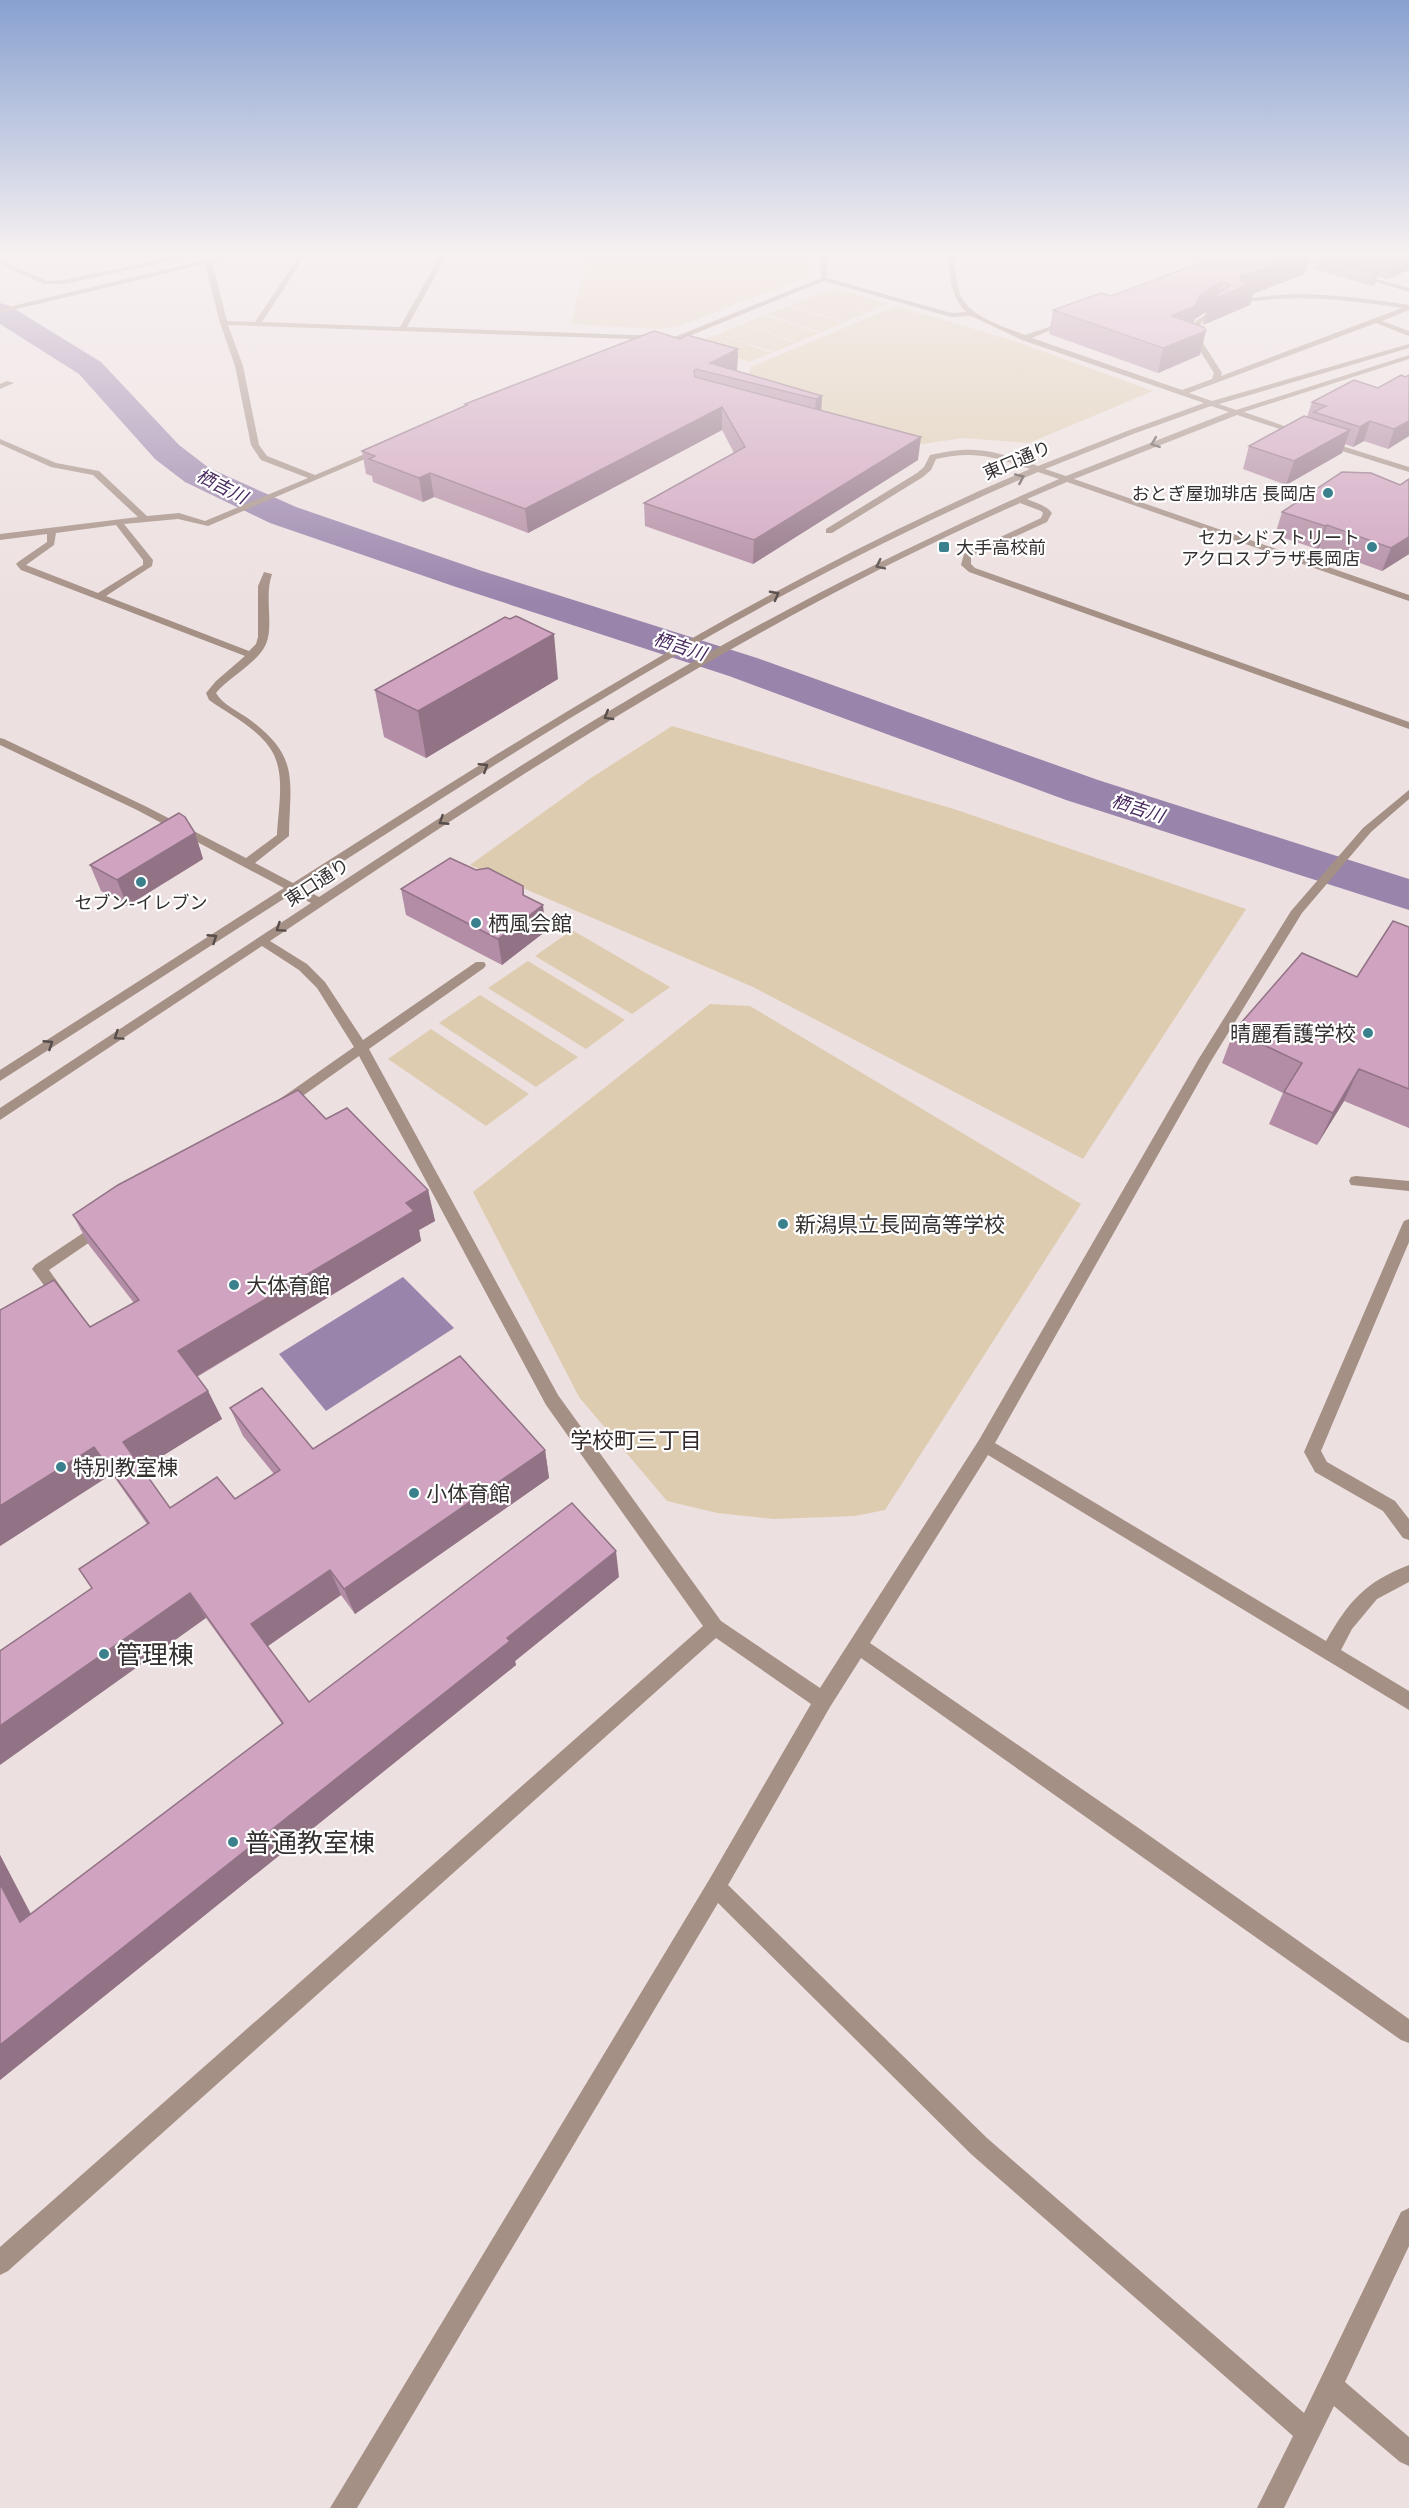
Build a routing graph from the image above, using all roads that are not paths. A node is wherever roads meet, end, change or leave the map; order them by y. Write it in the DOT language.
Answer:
graph roads {
  1 [pos="240,370"];
  2 [pos="1116,370"];
  3 [pos="1216,370"];
  4 [pos="1242,370"];
  5 [pos="1327,370"];
  6 [pos="1363,370"];
  7 [pos="1216,379"];
  8 [pos="10,383"];
  9 [pos="0,387"];
  10 [pos="1182,393"];
  11 [pos="1210,404"];
  12 [pos="1234,413"];
  13 [pos="1310,438"];
  14 [pos="0,441"];
  15 [pos="1321,442"];
  16 [pos="391,447"];
  17 [pos="1041,468"];
  18 [pos="1409,470"];
  19 [pos="313,477"];
  20 [pos="1067,477"];
  21 [pos="1018,499"];
  22 [pos="145,519"];
  23 [pos="119,523"];
  24 [pos="829,531"];
  25 [pos="52,532"];
  26 [pos="0,537"];
  27 [pos="267,574"];
  28 [pos="100,596"];
  29 [pos="1409,597"];
  30 [pos="252,655"];
  31 [pos="1409,726"];
  32 [pos="0,741"];
  33 [pos="1409,794"];
  34 [pos="248,862"];
  35 [pos="292,887"];
  36 [pos="319,902"];
  37 [pos="262,940"];
  38 [pos="480,965"];
  39 [pos="362,1049"];
  40 [pos="0,1076"];
  41 [pos="274,1109"];
  42 [pos="0,1114"];
  43 [pos="1356,1181"];
  44 [pos="1409,1189"];
  45 [pos="118,1216"];
  46 [pos="1409,1225"];
  47 [pos="56,1308"];
  48 [pos="985,1445"];
  49 [pos="1409,1532"];
  50 [pos="1409,1573"];
  51 [pos="715,1627"];
  52 [pos="858,1645"];
  53 [pos="1329,1652"];
  54 [pos="824,1701"];
  55 [pos="1409,1701"];
  56 [pos="716,1887"];
  57 [pos="1409,2032"];
  58 [pos="1409,2220"];
  59 [pos="0,2263"];
  60 [pos="1330,2386"];
  61 [pos="1308,2433"];
  62 [pos="1409,2452"];
  63 [pos="344,2508"];
  64 [pos="1270,2508"];
  1 -- 19 [label="street"];
  2 -- 10 [label="street"];
  3 -- 7 [label="street"];
  4 -- 7 [label="street"];
  5 -- 11 [label="street, 東口通り"];
  6 -- 12 [label="street, 東口通り"];
  7 -- 10 [label="street"];
  8 -- 9 [label="street"];
  10 -- 11 [label="street"];
  11 -- 12 [label="street"];
  11 -- 17 [label="street, 東口通り"];
  12 -- 13 [label="street"];
  12 -- 20 [label="street, 東口通り, one-way"];
  14 -- 22 [label="street"];
  15 -- 18 [label="street"];
  16 -- 19 [label="street"];
  17 -- 20 [label="street"];
  17 -- 24 [label="street"];
  35 -- 17 [label="street, 東口通り, one-way"];
  19 -- 22 [label="street"];
  20 -- 21 [label="street, 東口通り"];
  20 -- 29 [label="street"];
  21 -- 31 [label="street"];
  21 -- 36 [label="street, 東口通り, one-way"];
  22 -- 23 [label="street"];
  23 -- 25 [label="street"];
  23 -- 28 [label="street"];
  25 -- 26 [label="street"];
  25 -- 28 [label="street"];
  27 -- 30 [label="street"];
  28 -- 30 [label="street"];
  30 -- 34 [label="street"];
  32 -- 34 [label="street"];
  33 -- 48 [label="street"];
  34 -- 35 [label="street"];
  35 -- 36 [label="street"];
  40 -- 35 [label="street, 東口通り, one-way"];
  36 -- 37 [label="street, 東口通り, one-way"];
  37 -- 39 [label="street"];
  37 -- 42 [label="street, 東口通り, one-way"];
  38 -- 39 [label="street"];
  39 -- 41 [label="street"];
  39 -- 51 [label="street"];
  43 -- 44 [label="street"];
  45 -- 47 [label="street"];
  46 -- 49 [label="street"];
  48 -- 52 [label="street"];
  48 -- 53 [label="street"];
  50 -- 53 [label="street"];
  51 -- 54 [label="street"];
  51 -- 59 [label="street"];
  52 -- 54 [label="street"];
  52 -- 57 [label="street"];
  53 -- 55 [label="street"];
  54 -- 56 [label="street"];
  56 -- 61 [label="street"];
  56 -- 63 [label="street"];
  58 -- 60 [label="street"];
  60 -- 61 [label="street"];
  60 -- 62 [label="street"];
  61 -- 64 [label="street"];
}
